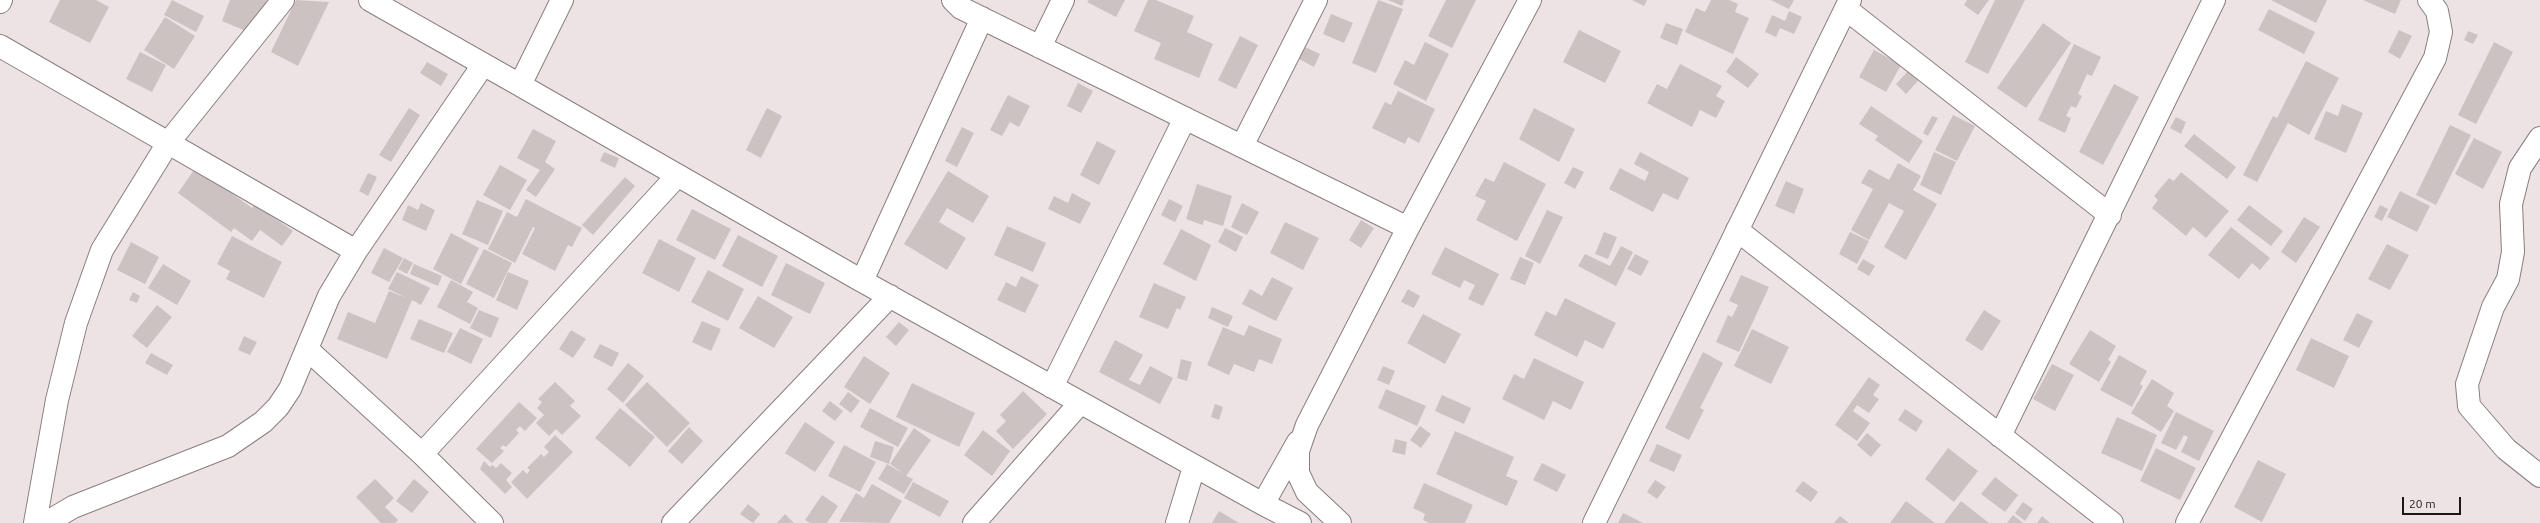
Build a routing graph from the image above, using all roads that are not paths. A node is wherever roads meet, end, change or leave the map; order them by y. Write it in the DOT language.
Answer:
graph roads {
  1 [pos="283,0"];
  2 [pos="370,0"];
  3 [pos="562,0"];
  4 [pos="953,0"];
  5 [pos="1063,0"];
  6 [pos="1316,0"];
  7 [pos="1530,0"];
  8 [pos="2214,0"];
  9 [pos="2429,0"];
  10 [pos="1848,4"];
  11 [pos="982,18"];
  12 [pos="0,46"];
  13 [pos="1040,47"];
  14 [pos="484,64"];
  15 [pos="520,85"];
  16 [pos="1185,118"];
  17 [pos="2540,138"];
  18 [pos="168,143"];
  19 [pos="1242,146"];
  20 [pos="677,176"];
  21 [pos="2110,215"];
  22 [pos="1408,228"];
  23 [pos="1737,230"];
  24 [pos="356,251"];
  25 [pos="862,281"];
  26 [pos="890,296"];
  27 [pos="307,349"];
  28 [pos="1052,387"];
  29 [pos="1080,403"];
  30 [pos="1307,425"];
  31 [pos="2000,436"];
  32 [pos="422,454"];
  33 [pos="1194,467"];
  34 [pos="2540,476"];
  35 [pos="1263,504"];
  36 [pos="35,523"];
  37 [pos="46,523"];
  38 [pos="492,523"];
  39 [pos="674,523"];
  40 [pos="974,523"];
  41 [pos="1177,523"];
  42 [pos="1300,523"];
  43 [pos="1340,523"];
  44 [pos="1594,523"];
  45 [pos="2112,523"];
  46 [pos="2187,523"];
  1 -- 18 [label="street"];
  2 -- 14 [label="street"];
  3 -- 15 [label="street"];
  4 -- 11 [label="street"];
  5 -- 13 [label="street"];
  6 -- 19 [label="street"];
  7 -- 22 [label="street"];
  8 -- 21 [label="street"];
  9 -- 46 [label="street"];
  10 -- 21 [label="street"];
  10 -- 23 [label="street"];
  11 -- 13 [label="street"];
  11 -- 25 [label="street"];
  12 -- 18 [label="street"];
  13 -- 16 [label="street"];
  14 -- 15 [label="street"];
  14 -- 24 [label="street"];
  15 -- 20 [label="street"];
  16 -- 19 [label="street"];
  16 -- 28 [label="street"];
  17 -- 34 [label="street"];
  18 -- 24 [label="street"];
  18 -- 36 [label="street"];
  19 -- 22 [label="street"];
  20 -- 25 [label="street"];
  20 -- 32 [label="street"];
  21 -- 31 [label="street"];
  22 -- 30 [label="street"];
  23 -- 31 [label="street"];
  23 -- 44 [label="street"];
  24 -- 27 [label="street"];
  25 -- 26 [label="street"];
  26 -- 28 [label="street"];
  26 -- 39 [label="street"];
  27 -- 32 [label="street"];
  27 -- 37 [label="street"];
  28 -- 29 [label="street"];
  29 -- 33 [label="street"];
  29 -- 40 [label="street"];
  30 -- 35 [label="street"];
  30 -- 43 [label="street"];
  31 -- 45 [label="street"];
  32 -- 38 [label="street"];
  33 -- 35 [label="street"];
  33 -- 41 [label="street"];
  35 -- 42 [label="street"];
}
